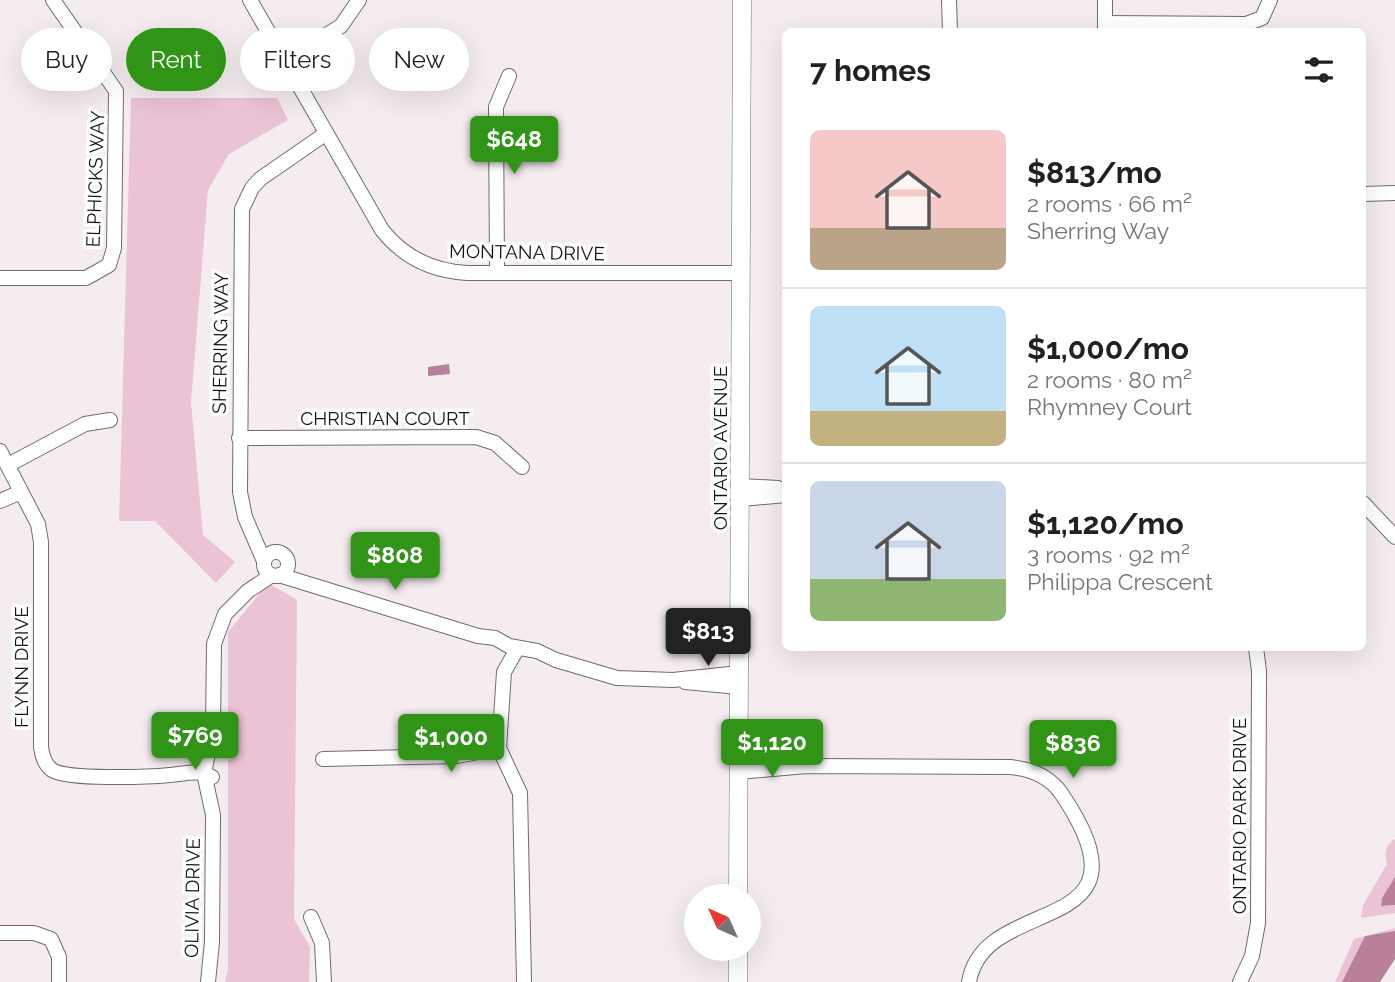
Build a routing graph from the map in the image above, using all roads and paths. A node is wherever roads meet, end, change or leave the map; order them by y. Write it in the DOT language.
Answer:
graph roads {
  1 [pos="53,0"];
  2 [pos="250,0"];
  3 [pos="359,0"];
  4 [pos="742,0"];
  5 [pos="949,0"];
  6 [pos="1105,0"];
  7 [pos="1270,0"];
  8 [pos="1105,27"];
  9 [pos="266,28"];
  10 [pos="338,28"];
  11 [pos="950,28"];
  12 [pos="509,76"];
  13 [pos="301,91"];
  14 [pos="328,138"];
  15 [pos="1366,194"];
  16 [pos="1393,194"];
  17 [pos="497,273"];
  18 [pos="741,273"];
  19 [pos="0,278"];
  20 [pos="110,420"];
  21 [pos="239,438"];
  22 [pos="0,451"];
  23 [pos="8,465"];
  24 [pos="522,467"];
  25 [pos="782,489"];
  26 [pos="21,492"];
  27 [pos="741,492"];
  28 [pos="782,495"];
  29 [pos="0,501"];
  30 [pos="1366,506"];
  31 [pos="1395,537"];
  32 [pos="273,566"];
  33 [pos="1256,651"];
  34 [pos="515,655"];
  35 [pos="739,680"];
  36 [pos="499,748"];
  37 [pos="323,759"];
  38 [pos="738,766"];
  39 [pos="207,777"];
  40 [pos="738,884"];
  41 [pos="312,917"];
  42 [pos="0,933"];
  43 [pos="738,961"];
  44 [pos="59,982"];
  45 [pos="208,982"];
  46 [pos="324,982"];
  47 [pos="523,982"];
  48 [pos="737,982"];
  49 [pos="969,982"];
  50 [pos="1240,982"];
  1 -- 19 [label="street, ELPHICKS WAY"];
  2 -- 9 [label="street, MONTANA DRIVE"];
  3 -- 10 [label="street"];
  4 -- 18 [label="street, ONTARIO AVENUE"];
  5 -- 11 [label="street"];
  6 -- 8 [label="street"];
  7 -- 8 [label="street"];
  12 -- 17 [label="street"];
  13 -- 14 [label="street, MONTANA DRIVE"];
  14 -- 17 [label="street, MONTANA DRIVE"];
  14 -- 21 [label="street, SHERRING WAY"];
  15 -- 16 [label="street"];
  17 -- 18 [label="street, MONTANA DRIVE"];
  18 -- 27 [label="street, ONTARIO AVENUE"];
  20 -- 23 [label="street"];
  21 -- 24 [label="street, CHRISTIAN COURT"];
  21 -- 32 [label="street, SHERRING WAY"];
  22 -- 23 [label="street, FLYNN DRIVE"];
  23 -- 26 [label="street, FLYNN DRIVE"];
  25 -- 27 [label="street"];
  26 -- 29 [label="street"];
  26 -- 39 [label="street, FLYNN DRIVE"];
  27 -- 28 [label="street"];
  27 -- 35 [label="street, ONTARIO AVENUE"];
  30 -- 31 [label="street"];
  32 -- 34 [label="street, SHERRING WAY"];
  32 -- 39 [label="street, OLIVIA DRIVE"];
  33 -- 50 [label="street, ONTARIO PARK DRIVE"];
  34 -- 35 [label="street, SHERRING WAY"];
  34 -- 36 [label="street"];
  35 -- 38 [label="street, ONTARIO AVENUE"];
  36 -- 37 [label="street"];
  36 -- 47 [label="street"];
  38 -- 40 [label="street, ONTARIO AVENUE"];
  38 -- 49 [label="street"];
  39 -- 45 [label="street, OLIVIA DRIVE"];
  41 -- 46 [label="street"];
  42 -- 44 [label="street"];
  43 -- 48 [label="street"];
}
